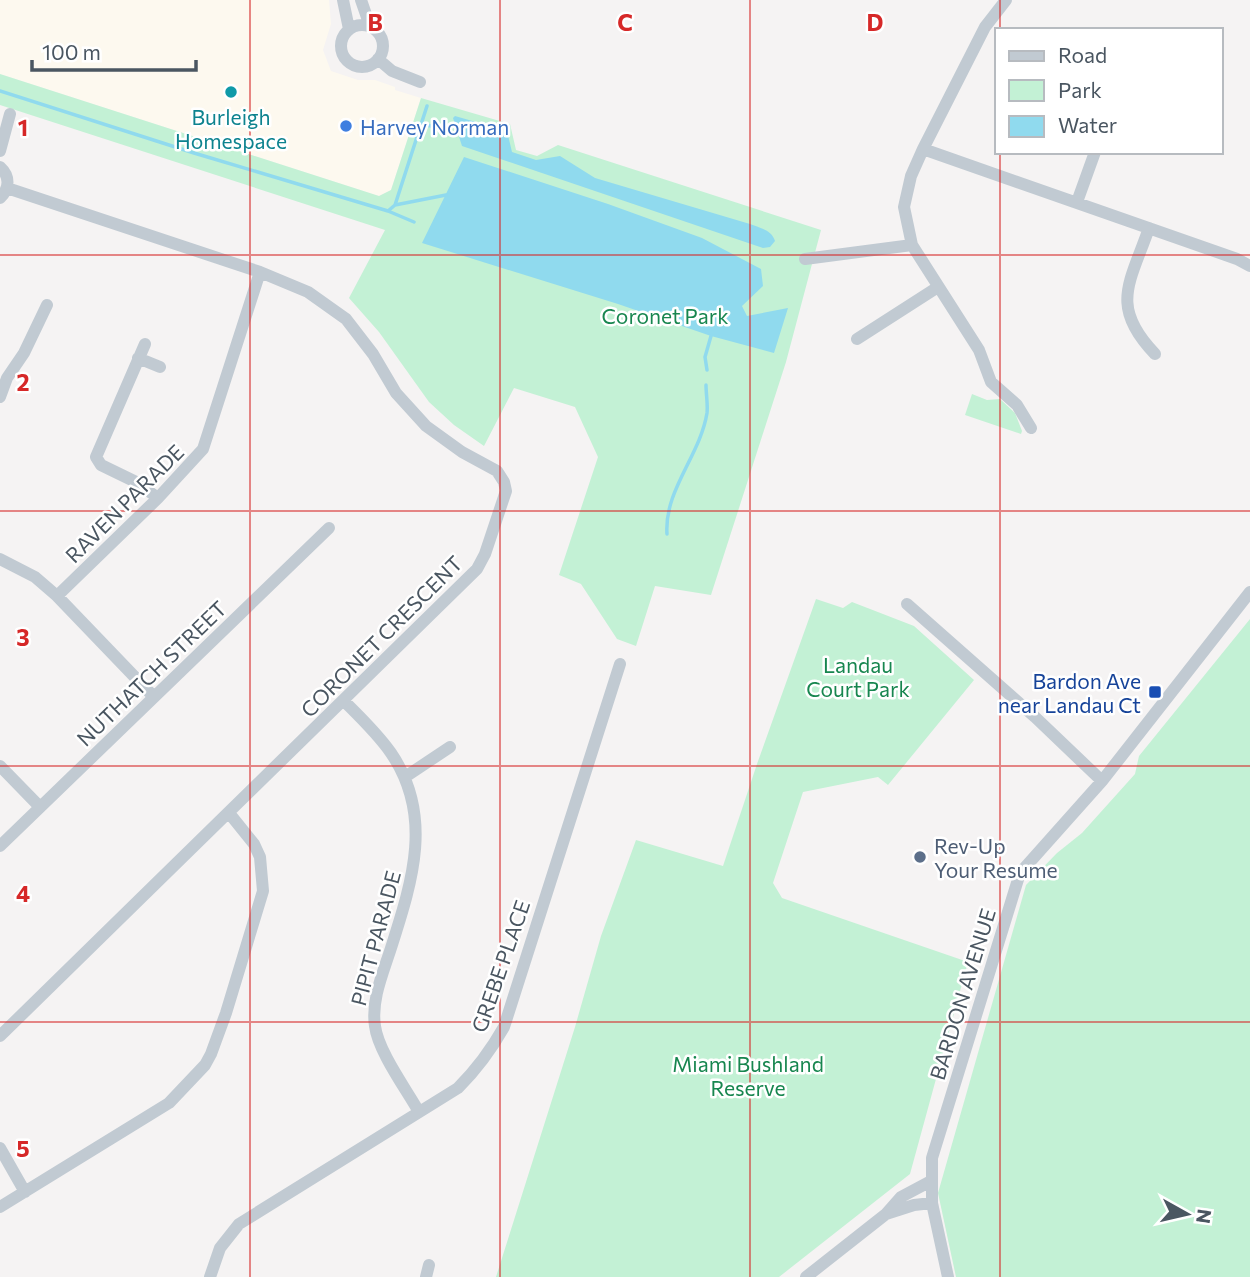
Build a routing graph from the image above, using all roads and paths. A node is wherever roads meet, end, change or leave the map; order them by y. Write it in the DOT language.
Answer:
graph roads {
  1 [pos="343,0"];
  2 [pos="361,0"];
  3 [pos="1006,0"];
  4 [pos="370,26"];
  5 [pos="349,29"];
  6 [pos="378,60"];
  7 [pos="420,82"];
  8 [pos="10,114"];
  9 [pos="923,149"];
  10 [pos="0,151"];
  11 [pos="1094,154"];
  12 [pos="0,167"];
  13 [pos="4,193"];
  14 [pos="1077,202"];
  15 [pos="1149,228"];
  16 [pos="912,245"];
  17 [pos="805,259"];
  18 [pos="1250,266"];
  19 [pos="260,272"];
  20 [pos="938,287"];
  21 [pos="47,305"];
  22 [pos="858,339"];
  23 [pos="145,344"];
  24 [pos="1155,354"];
  25 [pos="138,358"];
  26 [pos="160,368"];
  27 [pos="0,397"];
  28 [pos="1031,428"];
  29 [pos="158,498"];
  30 [pos="329,528"];
  31 [pos="0,559"];
  32 [pos="1250,592"];
  33 [pos="57,596"];
  34 [pos="907,604"];
  35 [pos="620,663"];
  36 [pos="154,697"];
  37 [pos="345,701"];
  38 [pos="450,747"];
  39 [pos="0,766"];
  40 [pos="405,777"];
  41 [pos="1102,780"];
  42 [pos="40,807"];
  43 [pos="229,813"];
  44 [pos="0,846"];
  45 [pos="0,1035"];
  46 [pos="419,1111"];
  47 [pos="0,1148"];
  48 [pos="931,1181"];
  49 [pos="25,1192"];
  50 [pos="932,1202"];
  51 [pos="0,1208"];
  52 [pos="886,1214"];
  53 [pos="210,1277"];
  54 [pos="806,1277"];
  55 [pos="948,1277"];
  1 -- 5 [label="street"];
  2 -- 4 [label="street"];
  3 -- 9 [label="street"];
  4 -- 5 [label="street"];
  4 -- 6 [label="street"];
  5 -- 6 [label="street"];
  6 -- 7 [label="street"];
  8 -- 10 [label="street"];
  9 -- 14 [label="street"];
  9 -- 16 [label="street"];
  11 -- 14 [label="street"];
  12 -- 13 [label="street"];
  13 -- 19 [label="street, CORONET CRESCENT"];
  14 -- 15 [label="street"];
  15 -- 18 [label="street"];
  15 -- 24 [label="street"];
  16 -- 17 [label="street"];
  16 -- 20 [label="street"];
  19 -- 29 [label="street, RAVEN PARADE"];
  19 -- 37 [label="street, CORONET CRESCENT"];
  20 -- 22 [label="street"];
  20 -- 28 [label="street"];
  21 -- 27 [label="street"];
  23 -- 25 [label="street"];
  25 -- 26 [label="street"];
  25 -- 29 [label="street"];
  29 -- 33 [label="street, RAVEN PARADE"];
  30 -- 36 [label="street, NUTHATCH STREET"];
  31 -- 33 [label="street"];
  32 -- 41 [label="street, BARDON AVENUE"];
  33 -- 36 [label="street"];
  34 -- 41 [label="street"];
  35 -- 46 [label="street, GREBE PLACE"];
  36 -- 42 [label="street, NUTHATCH STREET"];
  37 -- 40 [label="street, PIPIT PARADE"];
  37 -- 43 [label="street, CORONET CRESCENT"];
  38 -- 40 [label="street"];
  39 -- 42 [label="street"];
  40 -- 46 [label="street, PIPIT PARADE"];
  41 -- 48 [label="street, BARDON AVENUE"];
  42 -- 44 [label="street, NUTHATCH STREET"];
  43 -- 45 [label="street, CORONET CRESCENT"];
  43 -- 49 [label="street"];
  46 -- 53 [label="street, GREBE PLACE"];
  47 -- 49 [label="street"];
  48 -- 50 [label="street, BARDON AVENUE"];
  48 -- 52 [label="street"];
  49 -- 51 [label="street"];
  50 -- 52 [label="street"];
  50 -- 55 [label="street, BARDON AVENUE"];
  52 -- 54 [label="street"];
}
